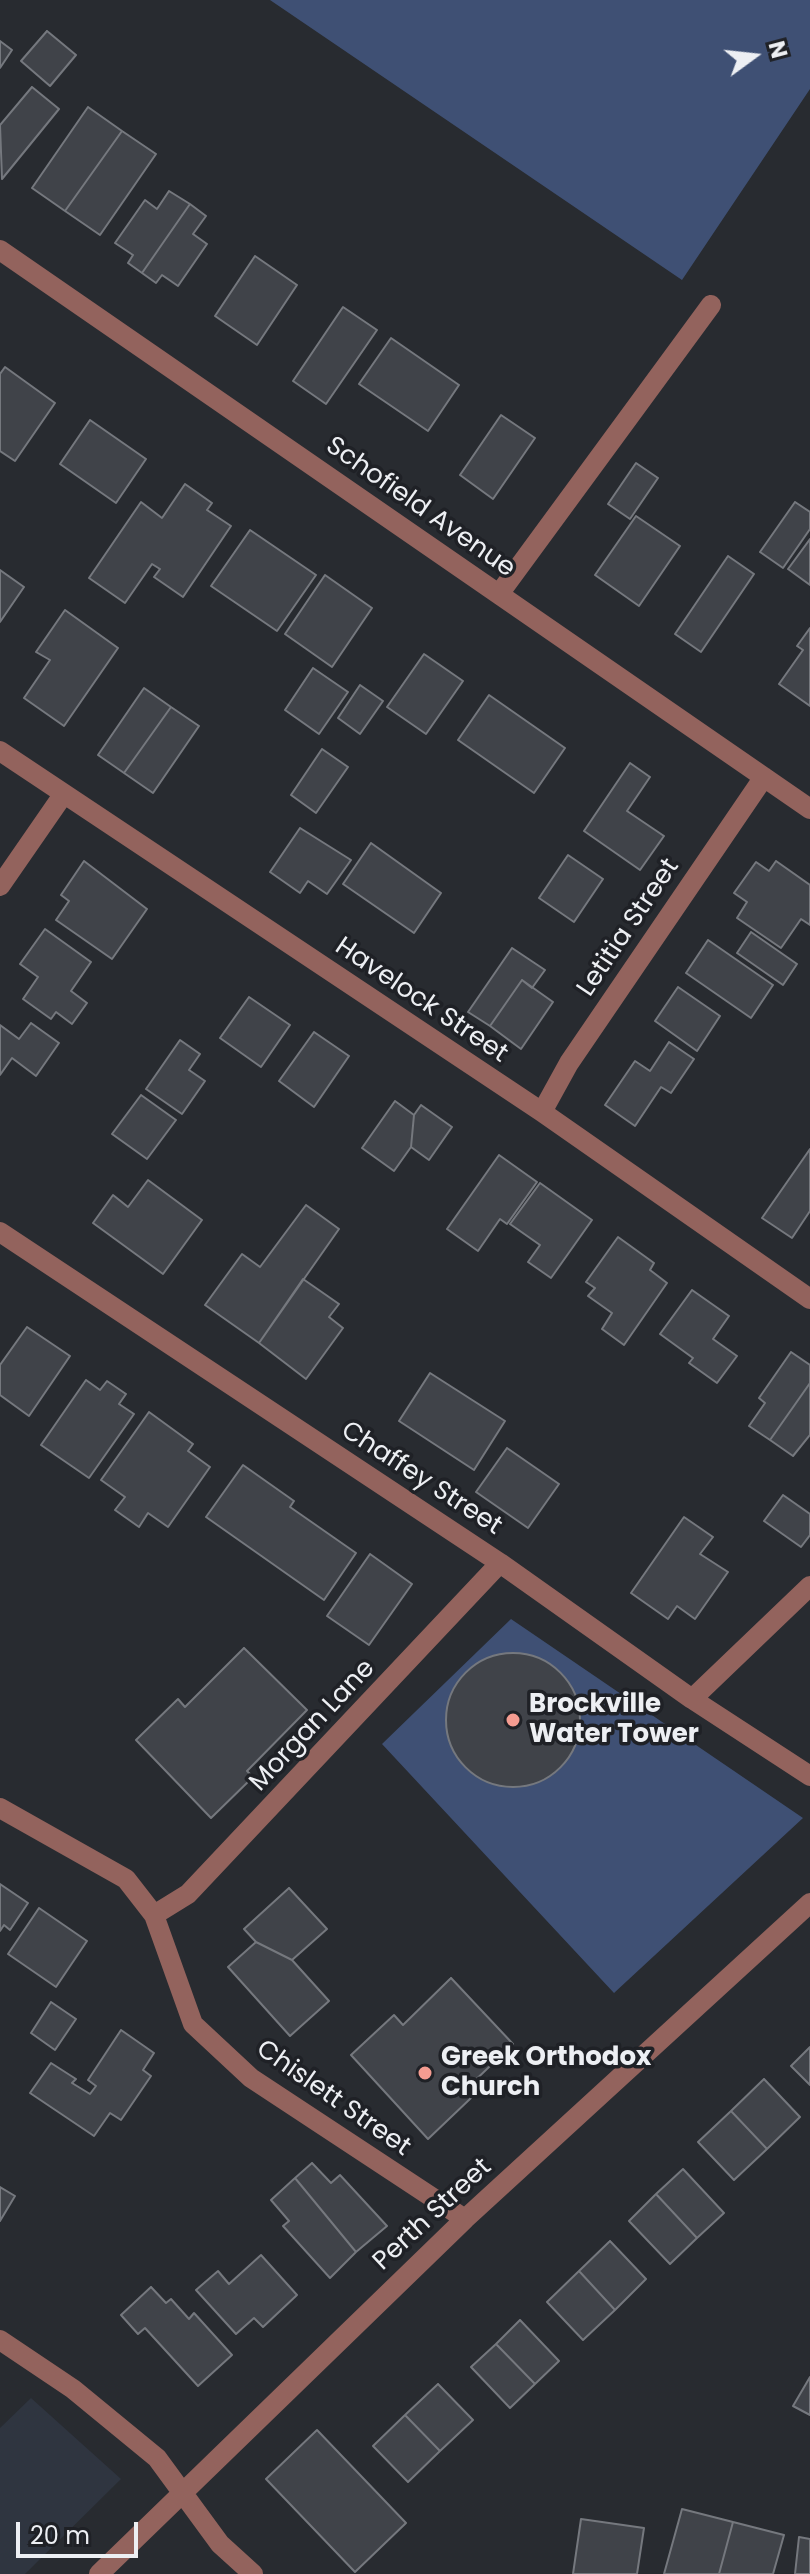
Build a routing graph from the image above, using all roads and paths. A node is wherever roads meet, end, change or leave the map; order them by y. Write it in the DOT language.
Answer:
graph roads {
  1 [pos="0,250"];
  2 [pos="711,305"];
  3 [pos="499,594"];
  4 [pos="0,751"];
  5 [pos="764,777"];
  6 [pos="63,795"];
  7 [pos="810,809"];
  8 [pos="0,886"];
  9 [pos="542,1112"];
  10 [pos="0,1232"];
  11 [pos="810,1299"];
  12 [pos="500,1563"];
  13 [pos="810,1586"];
  14 [pos="692,1699"];
  15 [pos="810,1776"];
  16 [pos="0,1808"];
  17 [pos="810,1903"];
  18 [pos="154,1915"];
  19 [pos="465,2219"];
  20 [pos="0,2340"];
  21 [pos="182,2492"];
  22 [pos="99,2574"];
  23 [pos="253,2574"];
  1 -- 3 [label="street, Schofield Avenue"];
  2 -- 3 [label="street"];
  3 -- 5 [label="street, Schofield Avenue"];
  4 -- 6 [label="street, Havelock Street"];
  5 -- 7 [label="street, Schofield Avenue"];
  5 -- 9 [label="street, Letitia Street"];
  6 -- 8 [label="street"];
  6 -- 9 [label="street, Havelock Street"];
  9 -- 11 [label="street, Havelock Street"];
  10 -- 12 [label="street, Chaffey Street"];
  12 -- 14 [label="street, Chaffey Street"];
  12 -- 18 [label="street, Morgan Lane"];
  13 -- 14 [label="street"];
  14 -- 15 [label="street, Chaffey Street"];
  16 -- 18 [label="street, Chislett Street"];
  17 -- 19 [label="street, Perth Street"];
  18 -- 19 [label="street, Chislett Street"];
  19 -- 21 [label="street, Perth Street"];
  20 -- 21 [label="street"];
  21 -- 22 [label="street, Perth Street"];
  21 -- 23 [label="street"];
}
